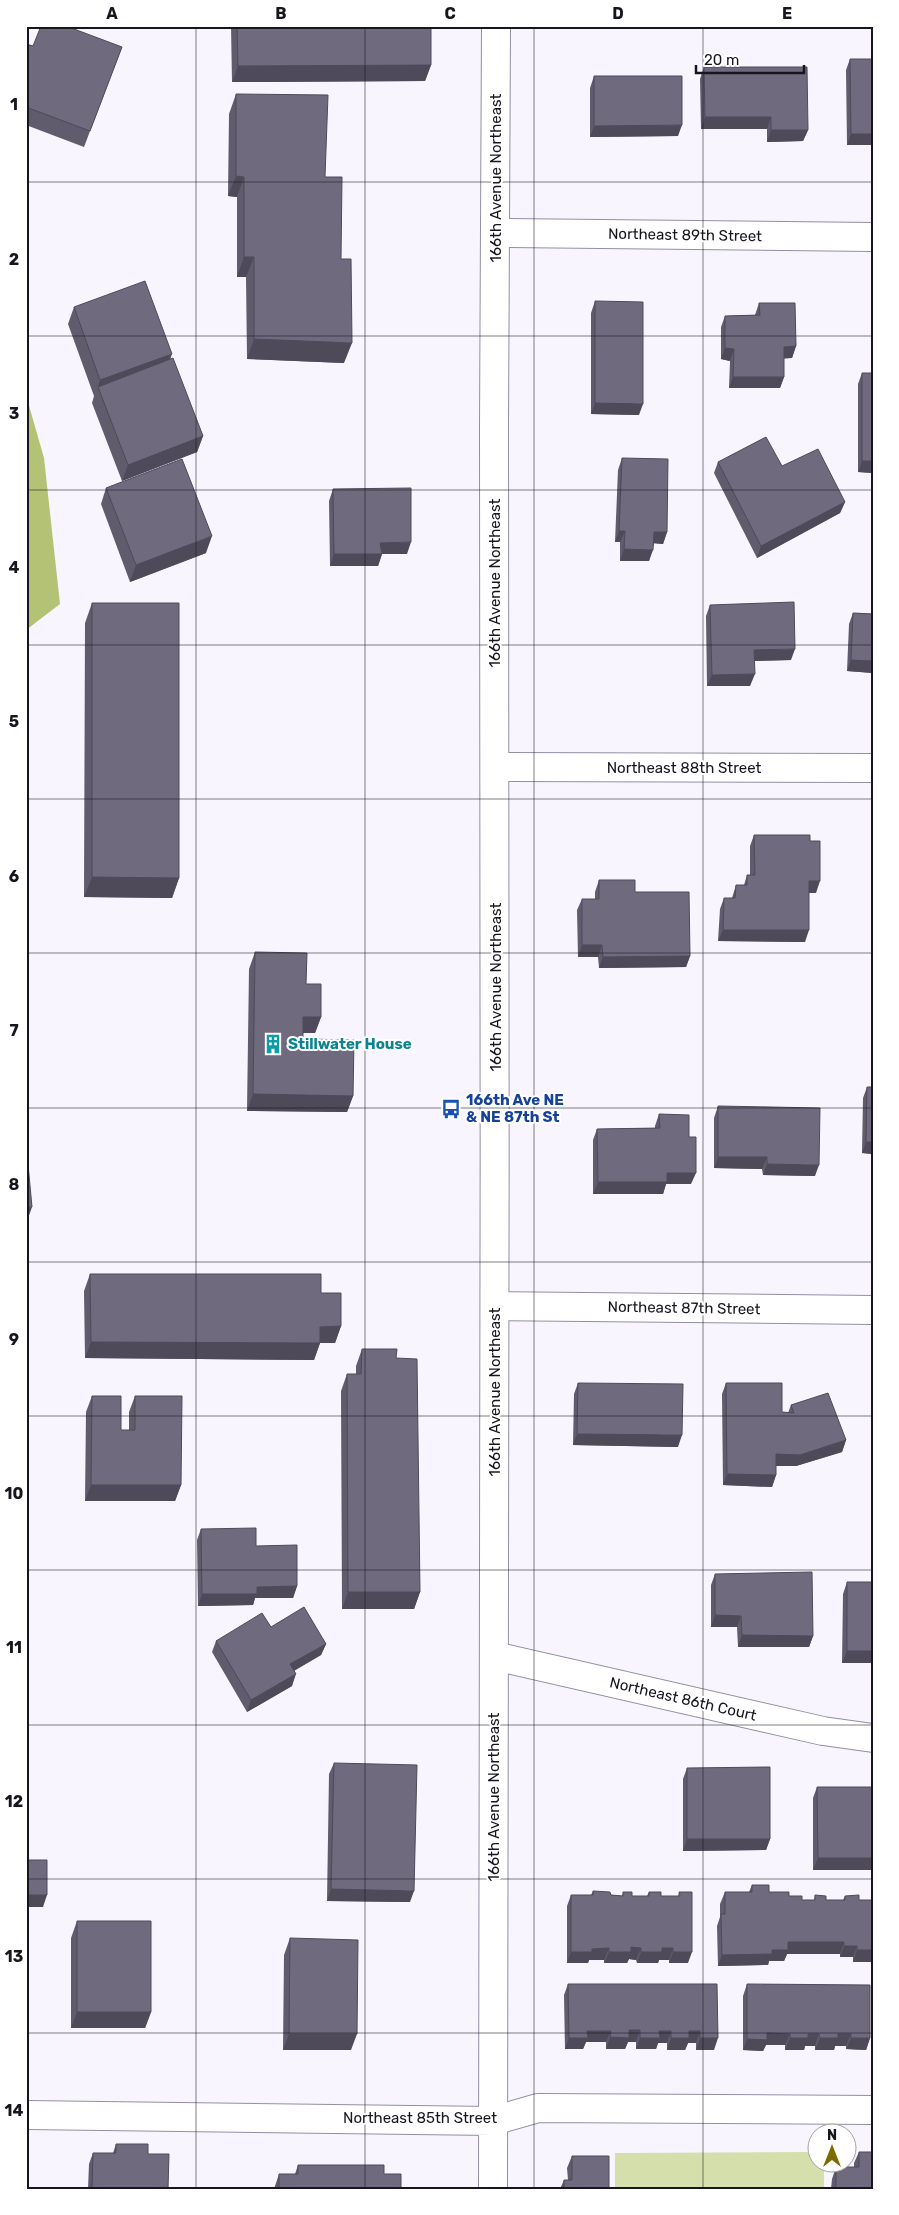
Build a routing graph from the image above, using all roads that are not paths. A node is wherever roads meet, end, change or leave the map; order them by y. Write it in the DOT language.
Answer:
graph roads {
  1 [pos="496,26"];
  2 [pos="497,233"];
  3 [pos="873,237"];
  4 [pos="496,767"];
  5 [pos="873,768"];
  6 [pos="496,1306"];
  7 [pos="873,1310"];
  8 [pos="494,1656"];
  9 [pos="873,1738"];
  10 [pos="873,2110"];
  11 [pos="26,2115"];
  12 [pos="493,2121"];
  13 [pos="493,2189"];
  1 -- 2 [label="street, 166th Avenue Northeast"];
  2 -- 3 [label="street, Northeast 89th Street"];
  2 -- 4 [label="street, 166th Avenue Northeast"];
  4 -- 5 [label="street, Northeast 88th Street"];
  4 -- 6 [label="street, 166th Avenue Northeast"];
  6 -- 7 [label="street, Northeast 87th Street"];
  6 -- 8 [label="street, 166th Avenue Northeast"];
  8 -- 9 [label="street, Northeast 86th Court"];
  8 -- 12 [label="street, 166th Avenue Northeast"];
  10 -- 12 [label="street, Northeast 85th Street"];
  11 -- 12 [label="street, Northeast 85th Street"];
  12 -- 13 [label="street, 166th Avenue Northeast"];
}
